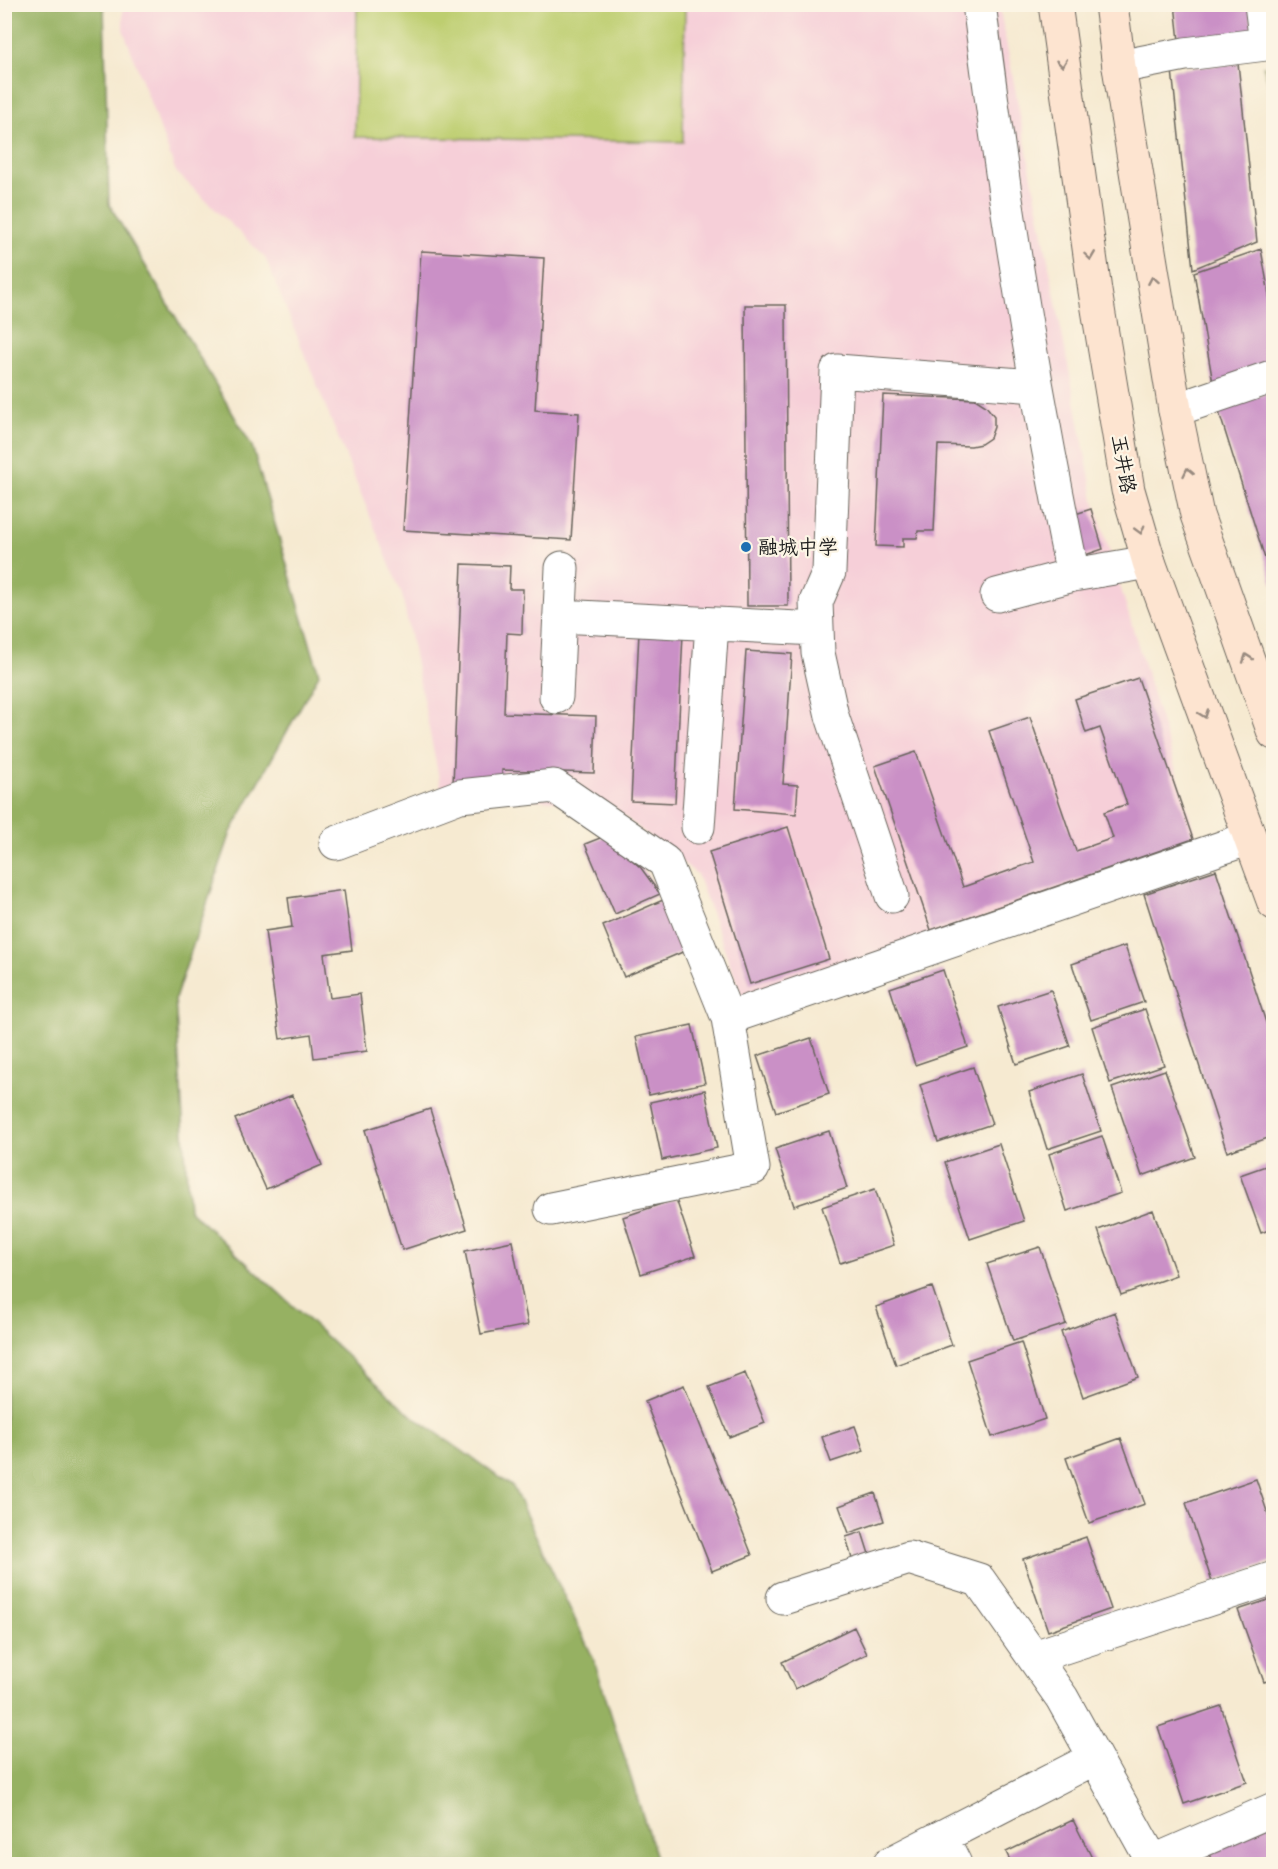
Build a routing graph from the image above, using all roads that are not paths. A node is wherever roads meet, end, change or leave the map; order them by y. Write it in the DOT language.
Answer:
graph roads {
  1 [pos="979,4"];
  2 [pos="1055,4"];
  3 [pos="1111,4"];
  4 [pos="1261,4"];
  5 [pos="1270,43"];
  6 [pos="1119,67"];
  7 [pos="1274,376"];
  8 [pos="1035,387"];
  9 [pos="1175,410"];
  10 [pos="1149,562"];
  11 [pos="562,568"];
  12 [pos="1073,575"];
  13 [pos="997,595"];
  14 [pos="560,616"];
  15 [pos="712,624"];
  16 [pos="817,629"];
  17 [pos="556,697"];
  18 [pos="1274,733"];
  19 [pos="699,827"];
  20 [pos="1250,838"];
  21 [pos="336,843"];
  22 [pos="892,896"];
  23 [pos="1274,903"];
  24 [pos="728,1018"];
  25 [pos="551,1209"];
  26 [pos="1274,1578"];
  27 [pos="783,1598"];
  28 [pos="1034,1657"];
  29 [pos="1095,1758"];
  30 [pos="1274,1809"];
  31 [pos="948,1851"];
  32 [pos="1153,1863"];
  33 [pos="889,1864"];
  1 -- 8 [label="street"];
  2 -- 10 [label="street, 玉井路, one-way"];
  3 -- 6 [label="street"];
  4 -- 5 [label="street"];
  5 -- 6 [label="street"];
  9 -- 6 [label="street, one-way"];
  7 -- 9 [label="street"];
  8 -- 12 [label="street"];
  8 -- 16 [label="street"];
  18 -- 9 [label="street, one-way"];
  10 -- 12 [label="street"];
  10 -- 20 [label="street, 玉井路, one-way"];
  11 -- 14 [label="street"];
  12 -- 13 [label="street"];
  14 -- 15 [label="street"];
  14 -- 17 [label="street"];
  15 -- 16 [label="street"];
  15 -- 19 [label="street"];
  16 -- 22 [label="street"];
  20 -- 23 [label="street, 玉井路"];
  20 -- 24 [label="street"];
  21 -- 24 [label="street"];
  24 -- 25 [label="street"];
  26 -- 28 [label="street"];
  27 -- 28 [label="street"];
  28 -- 29 [label="street"];
  29 -- 31 [label="street"];
  29 -- 32 [label="street"];
  30 -- 32 [label="street"];
  31 -- 33 [label="street"];
}
